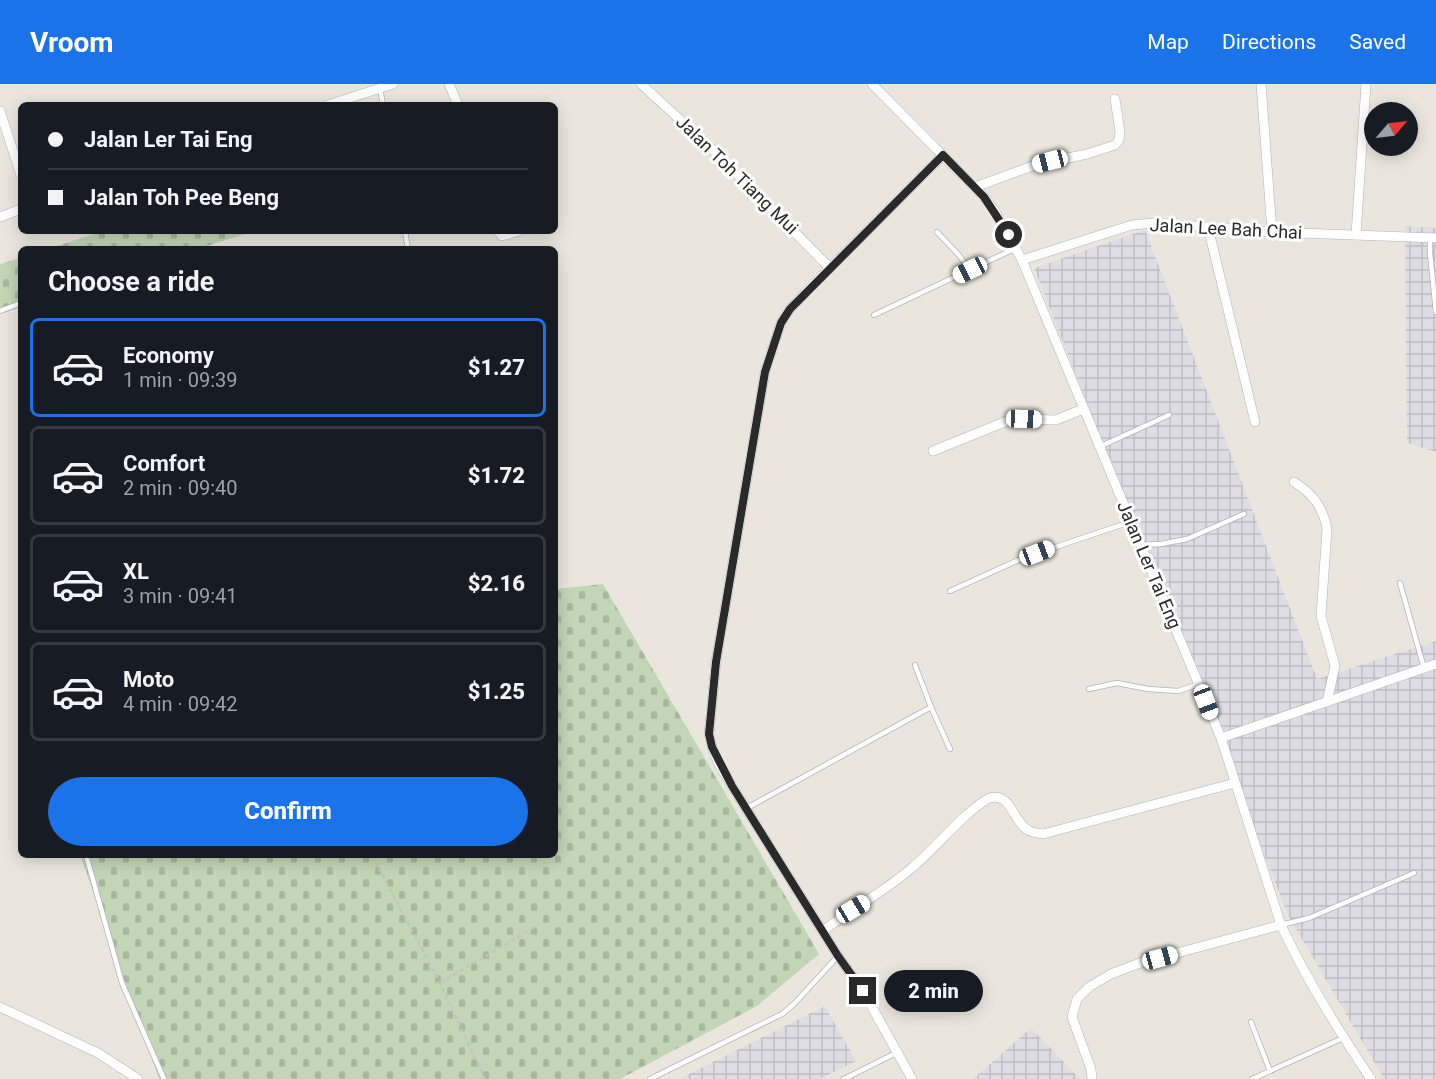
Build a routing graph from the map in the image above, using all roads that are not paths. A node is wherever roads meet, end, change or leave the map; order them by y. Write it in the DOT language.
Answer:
graph roads {
  1 [pos="393,84"];
  2 [pos="449,84"];
  3 [pos="641,84"];
  4 [pos="872,84"];
  5 [pos="1261,84"];
  6 [pos="1366,84"];
  7 [pos="380,88"];
  8 [pos="1115,99"];
  9 [pos="337,102"];
  10 [pos="382,102"];
  11 [pos="457,102"];
  12 [pos="0,111"];
  13 [pos="943,155"];
  14 [pos="18,166"];
  15 [pos="975,187"];
  16 [pos="18,211"];
  17 [pos="0,217"];
  18 [pos="1272,223"];
  19 [pos="1208,227"];
  20 [pos="938,232"];
  21 [pos="1356,236"];
  22 [pos="1433,238"];
  23 [pos="1016,248"];
  24 [pos="1022,260"];
  25 [pos="830,268"];
  26 [pos="970,270"];
  27 [pos="1435,285"];
  28 [pos="18,304"];
  29 [pos="0,310"];
  30 [pos="1436,312"];
  31 [pos="874,315"];
  32 [pos="1083,409"];
  33 [pos="1169,416"];
  34 [pos="1255,422"];
  35 [pos="1099,447"];
  36 [pos="933,451"];
  37 [pos="1294,482"];
  38 [pos="1244,514"];
  39 [pos="1130,522"];
  40 [pos="1140,544"];
  41 [pos="1400,583"];
  42 [pos="950,591"];
  43 [pos="1436,664"];
  44 [pos="915,665"];
  45 [pos="1424,668"];
  46 [pos="1199,684"];
  47 [pos="1089,689"];
  48 [pos="1327,702"];
  49 [pos="931,707"];
  50 [pos="1221,738"];
  51 [pos="950,749"];
  52 [pos="1235,783"];
  53 [pos="747,808"];
  54 [pos="87,858"];
  55 [pos="1414,873"];
  56 [pos="1281,925"];
  57 [pos="824,930"];
  58 [pos="838,956"];
  59 [pos="0,1007"];
  60 [pos="1251,1022"];
  61 [pos="1343,1038"];
  62 [pos="898,1052"];
  63 [pos="1270,1071"];
  64 [pos="138,1079"];
  65 [pos="164,1079"];
  66 [pos="650,1079"];
  67 [pos="844,1079"];
  68 [pos="912,1079"];
  69 [pos="1092,1079"];
  70 [pos="1252,1079"];
  71 [pos="1371,1079"];
  1 -- 7 [label="street"];
  2 -- 11 [label="street"];
  3 -- 25 [label="street, Jalan Toh Tiang Mui"];
  4 -- 13 [label="street, Jalan Ler Tai Eng"];
  5 -- 18 [label="street"];
  6 -- 21 [label="street"];
  7 -- 9 [label="street"];
  7 -- 10 [label="lane"];
  8 -- 15 [label="street"];
  12 -- 14 [label="street"];
  13 -- 15 [label="street, Jalan Ler Tai Eng"];
  13 -- 25 [label="street"];
  15 -- 23 [label="street, Jalan Ler Tai Eng"];
  16 -- 17 [label="street"];
  18 -- 19 [label="street, Jalan Lee Bah Chai"];
  18 -- 21 [label="street, Jalan Lee Bah Chai"];
  19 -- 24 [label="street, Jalan Lee Bah Chai"];
  19 -- 34 [label="street"];
  20 -- 26 [label="lane"];
  21 -- 22 [label="street, Jalan Lee Bah Chai"];
  22 -- 27 [label="lane"];
  23 -- 24 [label="street, Jalan Ler Tai Eng"];
  23 -- 26 [label="lane"];
  24 -- 32 [label="street, Jalan Ler Tai Eng"];
  25 -- 53 [label="street"];
  26 -- 31 [label="lane"];
  27 -- 30 [label="lane"];
  28 -- 29 [label="lane"];
  32 -- 35 [label="street, Jalan Ler Tai Eng"];
  32 -- 36 [label="street"];
  33 -- 35 [label="lane"];
  35 -- 39 [label="street, Jalan Ler Tai Eng"];
  37 -- 48 [label="street"];
  38 -- 40 [label="lane"];
  39 -- 40 [label="street, Jalan Ler Tai Eng"];
  39 -- 42 [label="lane"];
  40 -- 46 [label="street, Jalan Ler Tai Eng"];
  41 -- 45 [label="lane"];
  43 -- 45 [label="street"];
  44 -- 49 [label="lane"];
  45 -- 48 [label="street"];
  46 -- 47 [label="lane"];
  46 -- 50 [label="street, Jalan Ler Tai Eng"];
  48 -- 50 [label="street"];
  49 -- 51 [label="lane"];
  49 -- 53 [label="lane"];
  50 -- 52 [label="street, Jalan Ler Tai Eng"];
  52 -- 56 [label="street, Jalan Ler Tai Eng"];
  52 -- 57 [label="street"];
  53 -- 57 [label="street"];
  54 -- 65 [label="lane"];
  55 -- 56 [label="lane"];
  56 -- 61 [label="street, Jalan Ler Tai Eng"];
  56 -- 69 [label="street"];
  57 -- 58 [label="street"];
  58 -- 62 [label="street"];
  58 -- 66 [label="lane"];
  59 -- 64 [label="street"];
  60 -- 63 [label="lane"];
  61 -- 63 [label="lane"];
  61 -- 71 [label="street, Jalan Ler Tai Eng"];
  62 -- 67 [label="lane"];
  62 -- 68 [label="street"];
  63 -- 70 [label="lane"];
}
